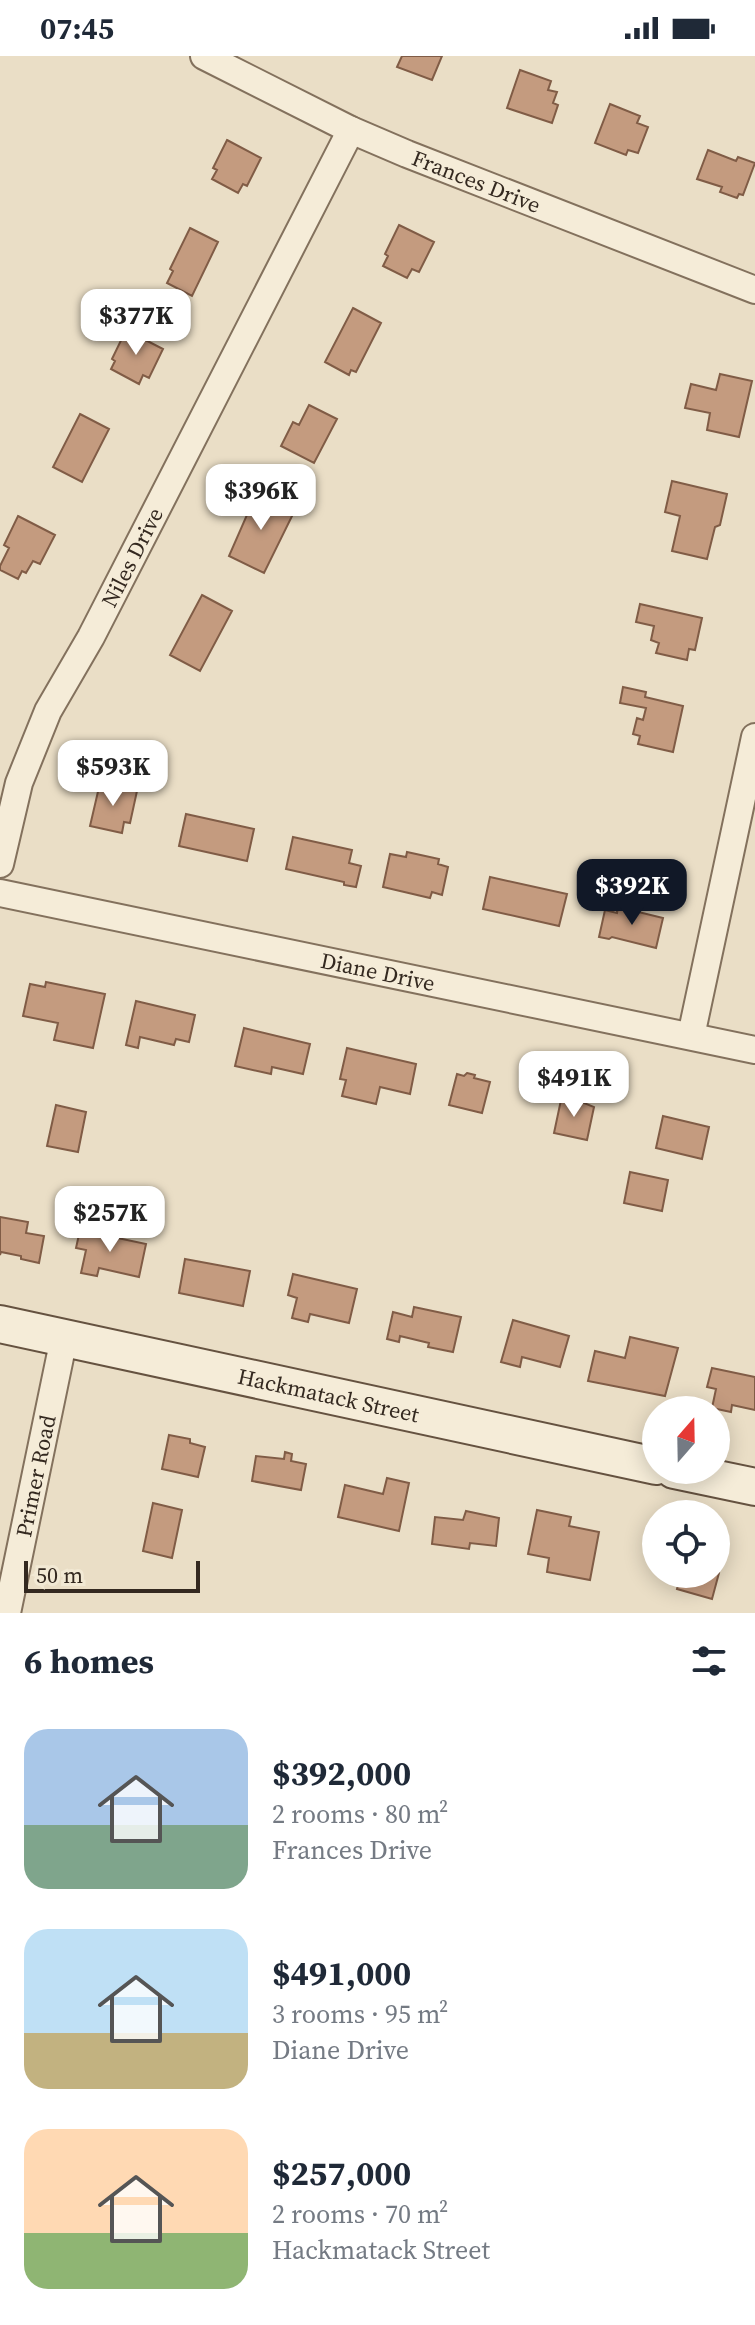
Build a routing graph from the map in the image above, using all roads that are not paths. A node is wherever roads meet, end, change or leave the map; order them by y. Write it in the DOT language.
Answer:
graph roads {
  1 [pos="204,56"];
  2 [pos="351,130"];
  3 [pos="755,290"];
  4 [pos="755,737"];
  5 [pos="0,864"];
  6 [pos="0,893"];
  7 [pos="691,1036"];
  8 [pos="755,1050"];
  9 [pos="0,1324"];
  10 [pos="64,1338"];
  11 [pos="642,1463"];
  12 [pos="730,1482"];
  13 [pos="755,1487"];
  14 [pos="7,1613"];
  1 -- 2 [label="street, Frances Drive"];
  2 -- 3 [label="street, Frances Drive"];
  2 -- 5 [label="street, Niles Drive"];
  4 -- 7 [label="street"];
  6 -- 7 [label="street, Diane Drive"];
  7 -- 8 [label="street, Diane Drive"];
  9 -- 10 [label="street, Hackmatack Street"];
  10 -- 11 [label="street, Hackmatack Street"];
  10 -- 14 [label="street, Primer Road"];
  12 -- 13 [label="street"];
}
